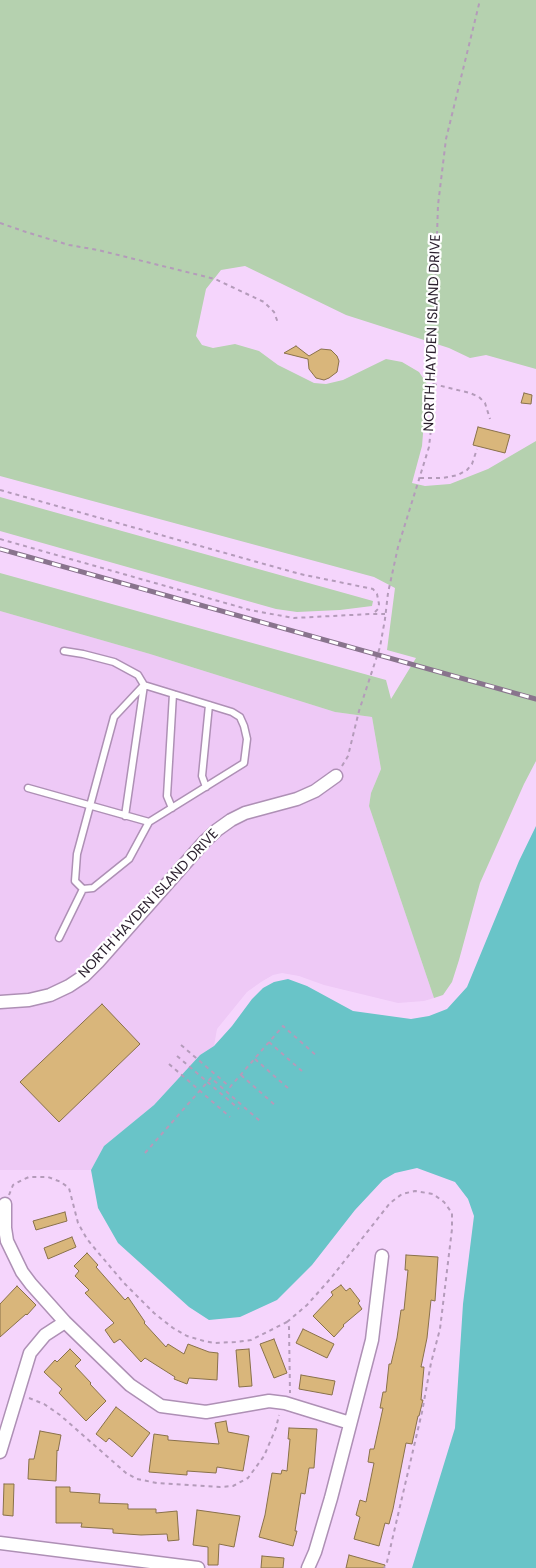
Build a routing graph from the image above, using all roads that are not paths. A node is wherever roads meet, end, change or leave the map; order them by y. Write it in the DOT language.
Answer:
graph roads {
  1 [pos="64,651"];
  2 [pos="144,685"];
  3 [pos="173,694"];
  4 [pos="209,705"];
  5 [pos="336,776"];
  6 [pos="206,787"];
  7 [pos="28,788"];
  8 [pos="90,805"];
  9 [pos="172,808"];
  10 [pos="126,816"];
  11 [pos="149,822"];
  12 [pos="83,889"];
  13 [pos="59,938"];
  14 [pos="0,1002"];
  15 [pos="5,1204"];
  16 [pos="382,1256"];
  17 [pos="65,1322"];
  18 [pos="350,1423"];
  19 [pos="0,1452"];
  20 [pos="0,1544"];
  21 [pos="198,1568"];
  22 [pos="308,1568"];
  1 -- 2 [label="lane"];
  2 -- 3 [label="lane"];
  2 -- 8 [label="lane"];
  2 -- 10 [label="lane"];
  3 -- 4 [label="lane"];
  3 -- 9 [label="lane"];
  4 -- 6 [label="lane"];
  4 -- 6 [label="lane"];
  5 -- 14 [label="street, NORTH HAYDEN ISLAND DRIVE"];
  6 -- 9 [label="lane"];
  7 -- 8 [label="lane"];
  8 -- 10 [label="lane"];
  8 -- 12 [label="lane"];
  9 -- 11 [label="lane"];
  10 -- 11 [label="lane"];
  11 -- 12 [label="lane"];
  12 -- 13 [label="lane"];
  15 -- 17 [label="street"];
  16 -- 18 [label="street"];
  17 -- 18 [label="street"];
  17 -- 19 [label="street"];
  18 -- 22 [label="street"];
  20 -- 21 [label="street"];
}
